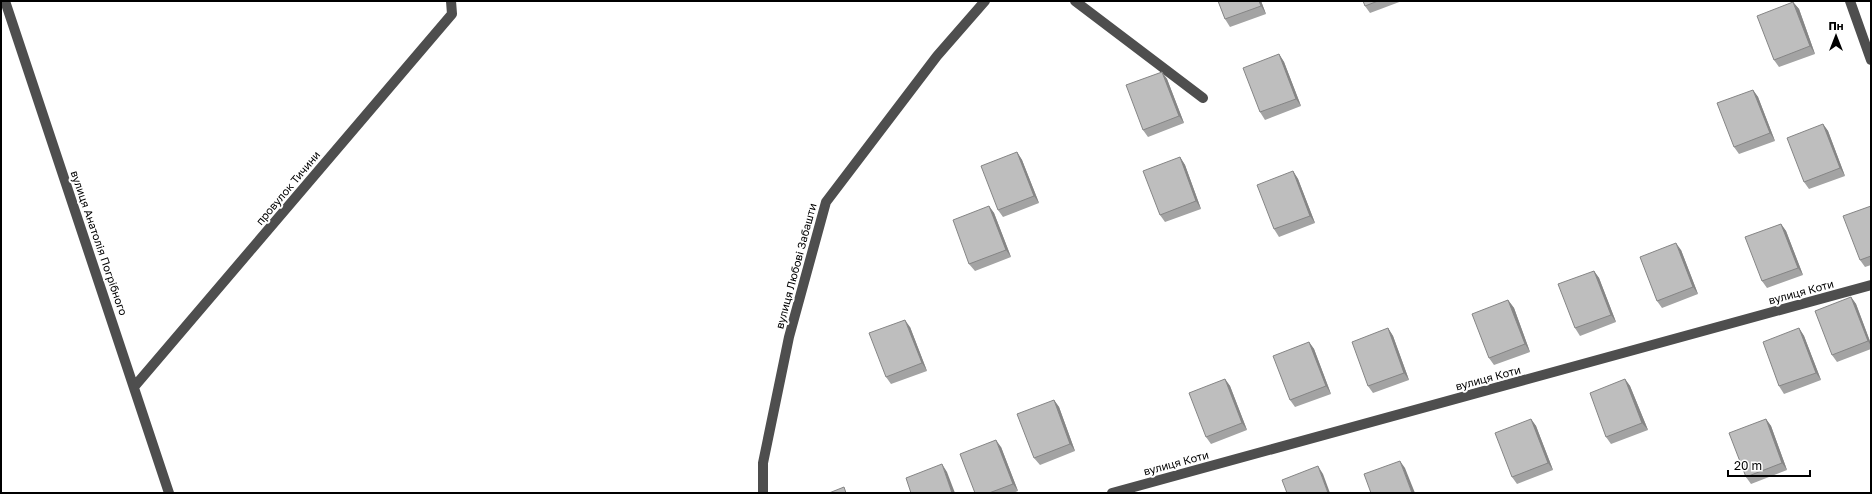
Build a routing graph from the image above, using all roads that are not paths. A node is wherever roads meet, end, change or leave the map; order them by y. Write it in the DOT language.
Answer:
graph roads {
  1 [pos="5,1"];
  2 [pos="451,1"];
  3 [pos="985,1"];
  4 [pos="1075,1"];
  5 [pos="1850,1"];
  6 [pos="1871,60"];
  7 [pos="1203,98"];
  8 [pos="1871,285"];
  9 [pos="134,387"];
  10 [pos="168,493"];
  11 [pos="763,493"];
  12 [pos="1112,493"];
  1 -- 9 [label="street, вулиця Анатолія Погрібного"];
  2 -- 9 [label="street, провулок Тичини"];
  3 -- 11 [label="street, вулиця Любові Забашти"];
  4 -- 7 [label="street"];
  5 -- 6 [label="street"];
  8 -- 12 [label="street, вулиця Коти"];
  9 -- 10 [label="street, вулиця Анатолія Погрібного"];
}
